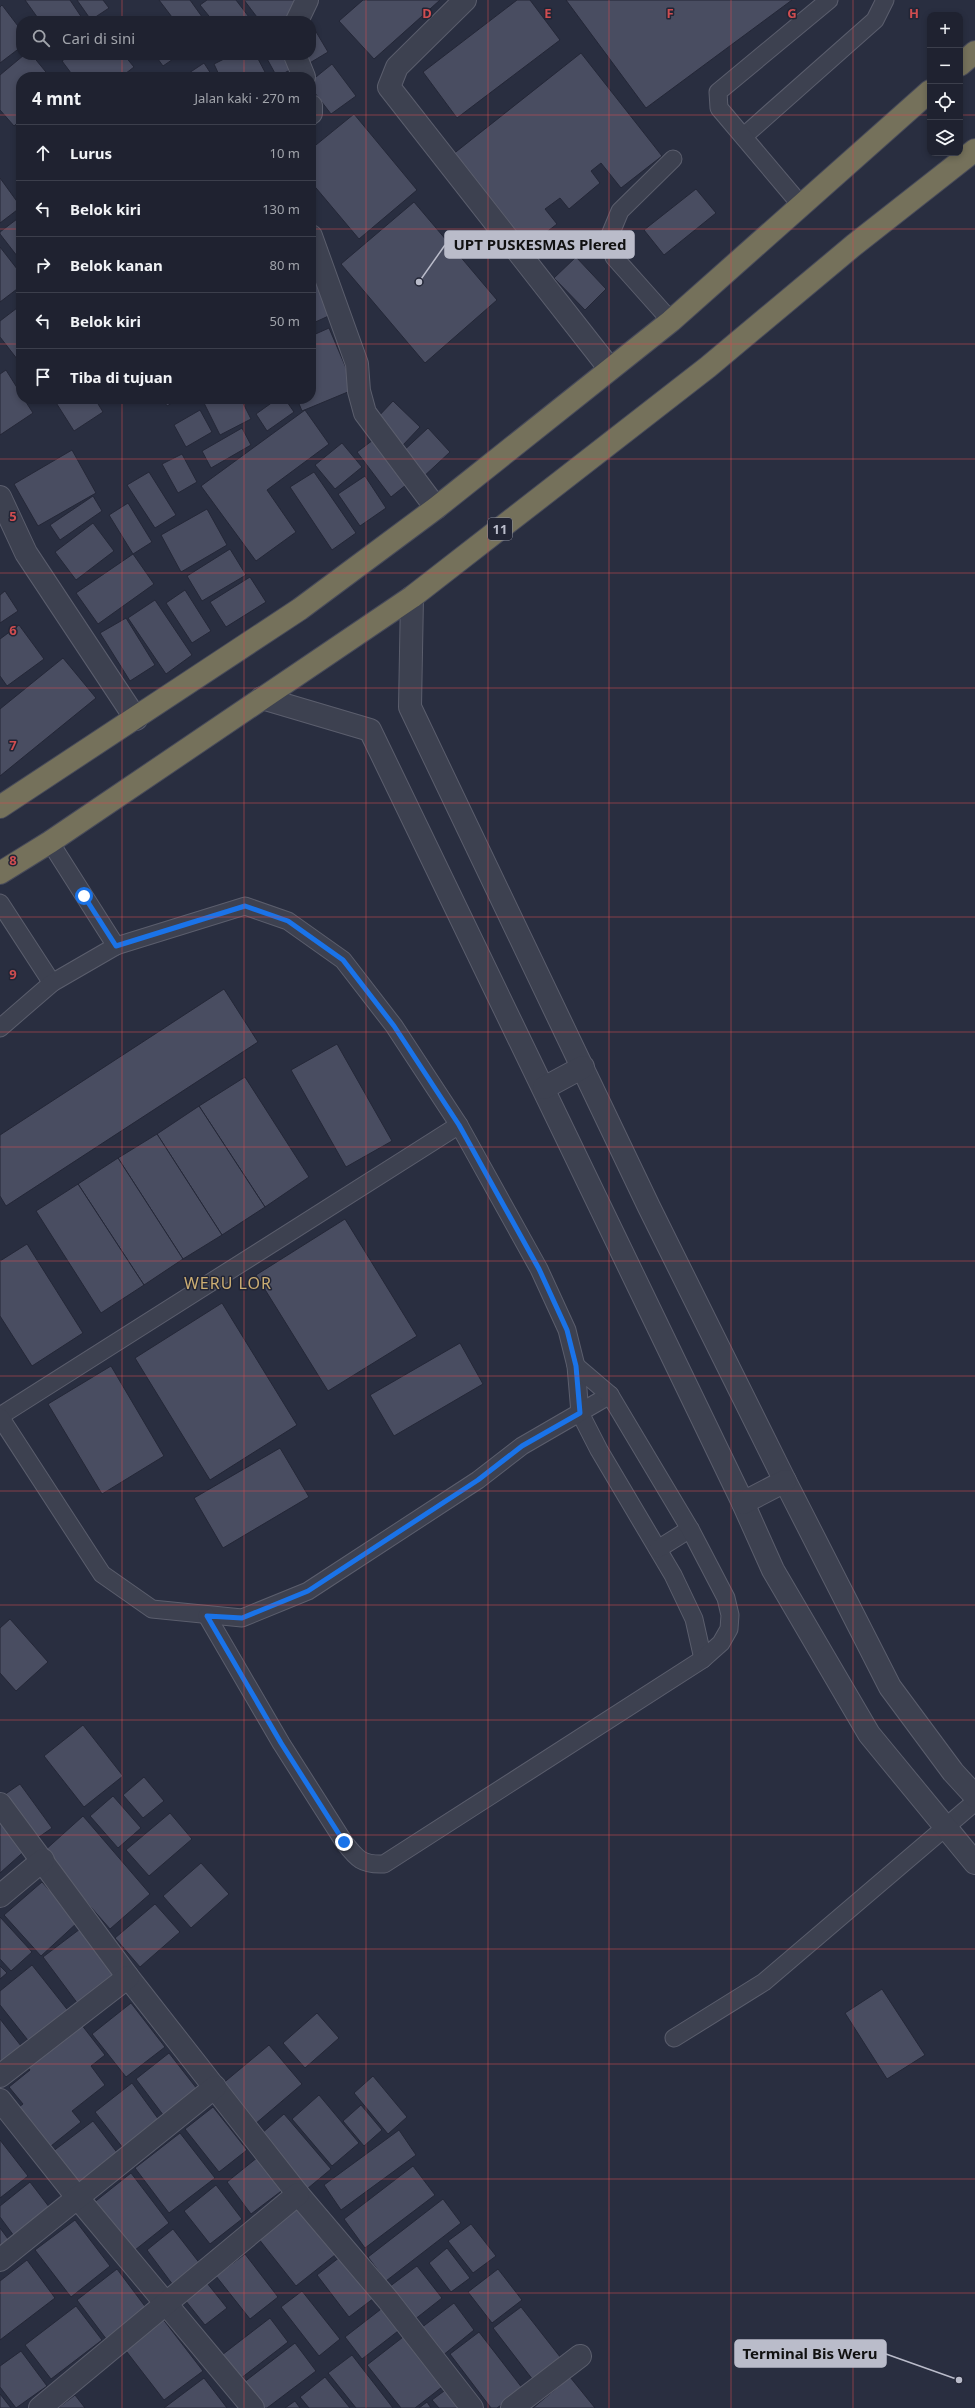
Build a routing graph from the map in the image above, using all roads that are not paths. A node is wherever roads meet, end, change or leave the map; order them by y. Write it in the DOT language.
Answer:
graph roads {
  1 [pos="307,0"];
  2 [pos="465,0"];
  3 [pos="829,0"];
  4 [pos="884,0"];
  5 [pos="299,16"];
  6 [pos="975,52"];
  7 [pos="298,60"];
  8 [pos="963,62"];
  9 [pos="304,72"];
  10 [pos="927,94"];
  11 [pos="744,136"];
  12 [pos="975,150"];
  13 [pos="673,159"];
  14 [pos="800,204"];
  15 [pos="316,250"];
  16 [pos="671,321"];
  17 [pos="610,368"];
  18 [pos="0,497"];
  19 [pos="436,508"];
  20 [pos="412,597"];
  21 [pos="262,698"];
  22 [pos="136,719"];
  23 [pos="0,807"];
  24 [pos="50,842"];
  25 [pos="0,874"];
  26 [pos="0,903"];
  27 [pos="116,946"];
  28 [pos="52,983"];
  29 [pos="0,1028"];
  30 [pos="583,1067"];
  31 [pos="544,1088"];
  32 [pos="459,1125"];
  33 [pos="576,1366"];
  34 [pos="610,1395"];
  35 [pos="580,1413"];
  36 [pos="0,1416"];
  37 [pos="785,1481"];
  38 [pos="743,1503"];
  39 [pos="690,1529"];
  40 [pos="658,1549"];
  41 [pos="207,1616"];
  42 [pos="703,1659"];
  43 [pos="975,1796"];
  44 [pos="975,1802"];
  45 [pos="0,1804"];
  46 [pos="945,1826"];
  47 [pos="43,1860"];
  48 [pos="975,1863"];
  49 [pos="0,1896"];
  50 [pos="128,1978"];
  51 [pos="674,2038"];
  52 [pos="0,2076"];
  53 [pos="215,2087"];
  54 [pos="0,2100"];
  55 [pos="298,2194"];
  56 [pos="76,2197"];
  57 [pos="0,2260"];
  58 [pos="165,2302"];
  59 [pos="580,2356"];
  60 [pos="40,2408"];
  61 [pos="252,2408"];
  62 [pos="472,2408"];
  63 [pos="512,2408"];
  1 -- 5 [label="street"];
  2 -- 17 [label="street"];
  3 -- 11 [label="lane"];
  4 -- 11 [label="lane"];
  6 -- 8 [label="highway"];
  7 -- 9 [label="street"];
  10 -- 14 [label="highway"];
  11 -- 14 [label="lane"];
  12 -- 20 [label="highway, 11"];
  13 -- 16 [label="lane"];
  14 -- 16 [label="highway"];
  15 -- 19 [label="street"];
  16 -- 17 [label="highway"];
  17 -- 19 [label="highway"];
  18 -- 22 [label="street"];
  19 -- 22 [label="highway"];
  20 -- 21 [label="highway, 11"];
  20 -- 30 [label="street"];
  21 -- 24 [label="highway, 11"];
  21 -- 31 [label="street"];
  22 -- 23 [label="highway"];
  24 -- 25 [label="highway, 11"];
  24 -- 27 [label="lane"];
  26 -- 28 [label="lane"];
  27 -- 28 [label="lane"];
  27 -- 32 [label="lane"];
  28 -- 29 [label="lane"];
  30 -- 31 [label="street"];
  30 -- 37 [label="street"];
  31 -- 38 [label="street"];
  32 -- 33 [label="lane"];
  32 -- 36 [label="lane"];
  33 -- 34 [label="lane"];
  33 -- 35 [label="lane"];
  34 -- 35 [label="lane"];
  34 -- 39 [label="lane"];
  35 -- 40 [label="lane"];
  35 -- 41 [label="lane"];
  36 -- 41 [label="lane"];
  37 -- 38 [label="street"];
  37 -- 43 [label="street"];
  38 -- 46 [label="street"];
  39 -- 40 [label="lane"];
  39 -- 42 [label="lane"];
  40 -- 42 [label="lane"];
  41 -- 42 [label="lane"];
  44 -- 46 [label="lane"];
  45 -- 47 [label="street"];
  46 -- 48 [label="street"];
  46 -- 51 [label="lane"];
  47 -- 49 [label="street"];
  47 -- 50 [label="street"];
  50 -- 52 [label="street"];
  50 -- 53 [label="street"];
  53 -- 55 [label="street"];
  53 -- 56 [label="street"];
  54 -- 56 [label="street"];
  55 -- 58 [label="street"];
  55 -- 62 [label="street"];
  56 -- 57 [label="street"];
  56 -- 58 [label="street"];
  58 -- 60 [label="street"];
  58 -- 61 [label="street"];
  59 -- 63 [label="street"];
}
